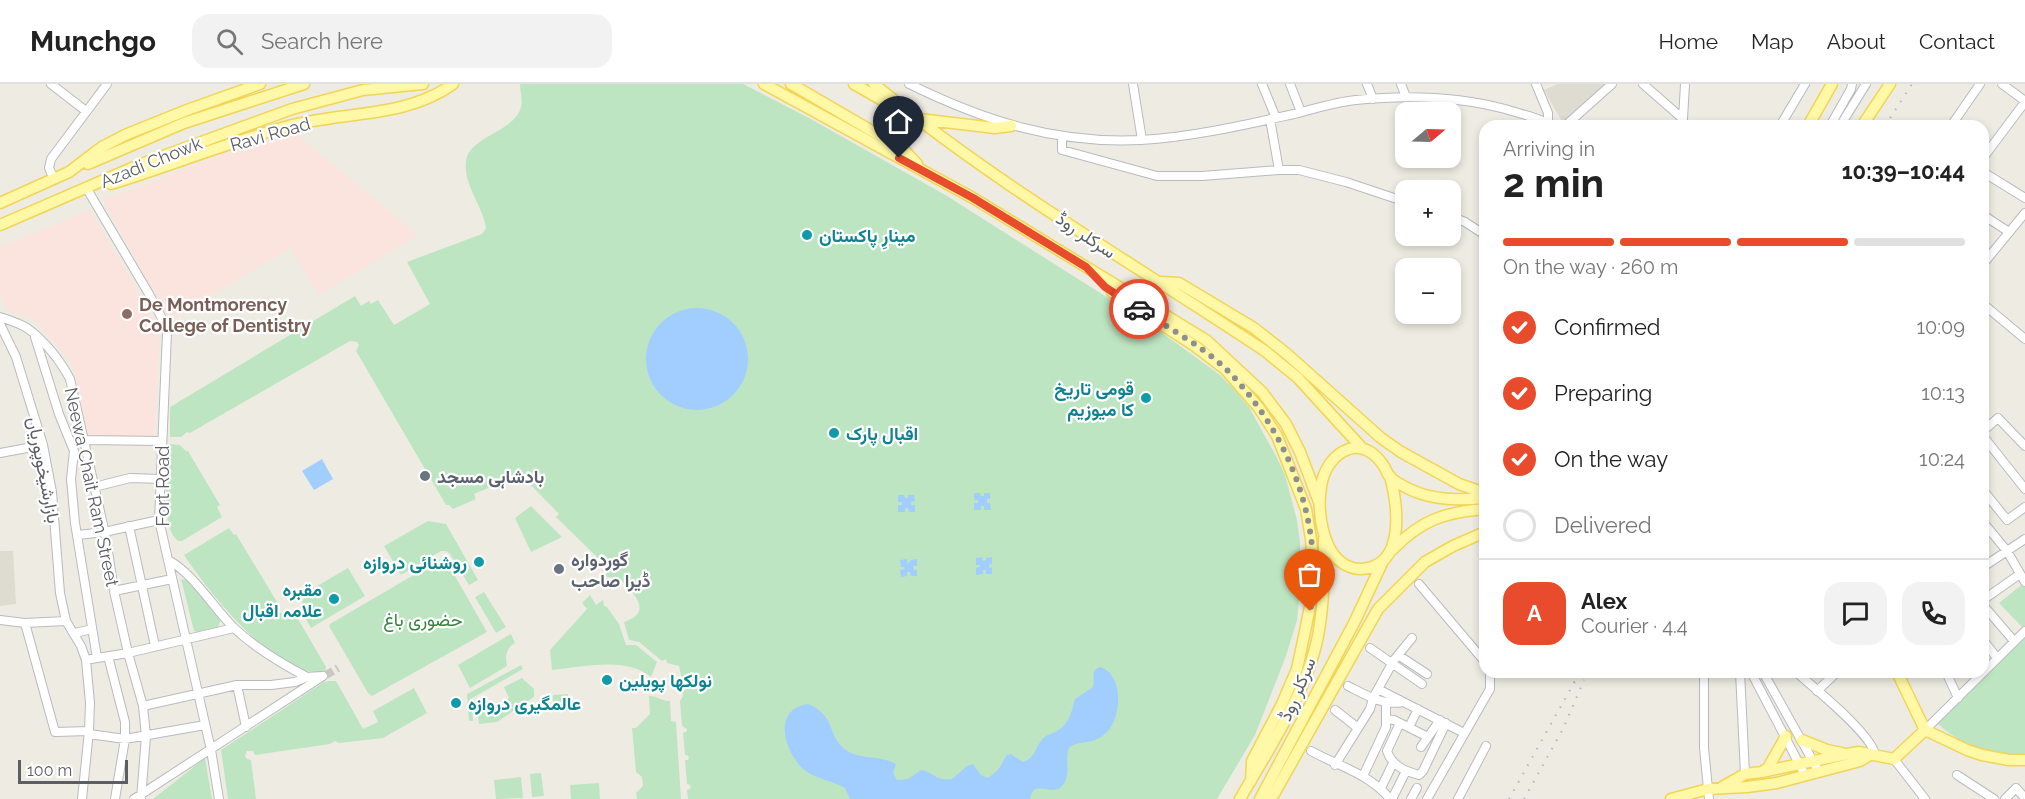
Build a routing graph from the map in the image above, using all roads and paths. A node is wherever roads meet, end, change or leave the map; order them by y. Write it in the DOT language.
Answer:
graph roads {
  1 [pos="51,84"];
  2 [pos="107,84"];
  3 [pos="260,84"];
  4 [pos="304,84"];
  5 [pos="423,84"];
  6 [pos="453,84"];
  7 [pos="764,84"];
  8 [pos="791,84"];
  9 [pos="854,84"];
  10 [pos="874,84"];
  11 [pos="909,84"];
  12 [pos="1133,84"];
  13 [pos="1262,84"];
  14 [pos="1290,84"];
  15 [pos="1367,84"];
  16 [pos="1401,84"];
  17 [pos="1536,84"];
  18 [pos="1612,84"];
  19 [pos="1645,84"];
  20 [pos="1685,84"];
  21 [pos="1805,84"];
  22 [pos="1832,84"];
  23 [pos="1866,84"];
  24 [pos="1890,84"];
  25 [pos="1980,84"];
  26 [pos="2002,84"];
  27 [pos="1854,89"];
  28 [pos="1406,97"];
  29 [pos="1373,99"];
  30 [pos="2025,102"];
  31 [pos="86,111"];
  32 [pos="1301,112"];
  33 [pos="915,118"];
  34 [pos="1273,118"];
  35 [pos="1535,120"];
  36 [pos="1549,120"];
  37 [pos="1573,120"];
  38 [pos="1784,120"];
  39 [pos="1811,120"];
  40 [pos="1834,120"];
  41 [pos="1842,120"];
  42 [pos="1866,120"];
  43 [pos="1955,120"];
  44 [pos="1011,126"];
  45 [pos="1062,136"];
  46 [pos="1142,140"];
  47 [pos="1989,150"];
  48 [pos="923,170"];
  49 [pos="1279,170"];
  50 [pos="69,172"];
  51 [pos="1989,176"];
  52 [pos="54,179"];
  53 [pos="87,189"];
  54 [pos="2025,198"];
  55 [pos="1395,199"];
  56 [pos="0,203"];
  57 [pos="2025,213"];
  58 [pos="1989,219"];
  59 [pos="1461,220"];
  60 [pos="0,225"];
  61 [pos="1479,231"];
  62 [pos="2008,232"];
  63 [pos="1989,254"];
  64 [pos="1086,267"];
  65 [pos="1156,282"];
  66 [pos="1989,309"];
  67 [pos="0,317"];
  68 [pos="0,324"];
  69 [pos="34,333"];
  70 [pos="2025,339"];
  71 [pos="1989,426"];
  72 [pos="85,440"];
  73 [pos="162,441"];
  74 [pos="1989,444"];
  75 [pos="43,445"];
  76 [pos="2025,446"];
  77 [pos="1362,448"];
  78 [pos="0,453"];
  79 [pos="1390,477"];
  80 [pos="161,479"];
  81 [pos="94,487"];
  82 [pos="2025,489"];
  83 [pos="1479,490"];
  84 [pos="1479,498"];
  85 [pos="1989,498"];
  86 [pos="1319,502"];
  87 [pos="2025,507"];
  88 [pos="1479,509"];
  89 [pos="159,520"];
  90 [pos="129,526"];
  91 [pos="1989,529"];
  92 [pos="105,531"];
  93 [pos="1324,534"];
  94 [pos="78,535"];
  95 [pos="1479,535"];
  96 [pos="2025,539"];
  97 [pos="2007,551"];
  98 [pos="1386,556"];
  99 [pos="168,560"];
  100 [pos="1989,563"];
  101 [pos="2020,573"];
  102 [pos="172,579"];
  103 [pos="2025,582"];
  104 [pos="1419,584"];
  105 [pos="142,585"];
  106 [pos="114,591"];
  107 [pos="1989,596"];
  108 [pos="1989,608"];
  109 [pos="0,620"];
  110 [pos="66,621"];
  111 [pos="25,623"];
  112 [pos="234,628"];
  113 [pos="92,629"];
  114 [pos="2025,631"];
  115 [pos="75,633"];
  116 [pos="185,638"];
  117 [pos="1412,638"];
  118 [pos="2013,641"];
  119 [pos="155,646"];
  120 [pos="1989,647"];
  121 [pos="1370,648"];
  122 [pos="128,653"];
  123 [pos="1398,655"];
  124 [pos="1479,655"];
  125 [pos="108,656"];
  126 [pos="97,658"];
  127 [pos="1998,658"];
  128 [pos="86,660"];
  129 [pos="1392,664"];
  130 [pos="1989,667"];
  131 [pos="1427,674"];
  132 [pos="307,676"];
  133 [pos="1490,678"];
  134 [pos="1704,678"];
  135 [pos="1740,678"];
  136 [pos="1754,678"];
  137 [pos="1766,678"];
  138 [pos="1803,678"];
  139 [pos="1831,678"];
  140 [pos="1899,678"];
  141 [pos="1949,678"];
  142 [pos="1978,678"];
  143 [pos="1422,684"];
  144 [pos="237,685"];
  145 [pos="1348,686"];
  146 [pos="1378,689"];
  147 [pos="1817,691"];
  148 [pos="198,693"];
  149 [pos="1373,698"];
  150 [pos="1958,698"];
  151 [pos="1386,702"];
  152 [pos="1404,702"];
  153 [pos="143,706"];
  154 [pos="1418,709"];
  155 [pos="1335,710"];
  156 [pos="1386,720"];
  157 [pos="1443,722"];
  158 [pos="1400,723"];
  159 [pos="205,725"];
  160 [pos="246,727"];
  161 [pos="1409,727"];
  162 [pos="1358,728"];
  163 [pos="1925,730"];
  164 [pos="89,732"];
  165 [pos="1464,733"];
  166 [pos="146,736"];
  167 [pos="1786,736"];
  168 [pos="1428,737"];
  169 [pos="124,739"];
  170 [pos="1802,740"];
  171 [pos="1486,746"];
  172 [pos="1421,747"];
  173 [pos="211,750"];
  174 [pos="1311,751"];
  175 [pos="1847,754"];
  176 [pos="1873,755"];
  177 [pos="1894,759"];
  178 [pos="2025,760"];
  179 [pos="1813,761"];
  180 [pos="1393,763"];
  181 [pos="1800,764"];
  182 [pos="1335,765"];
  183 [pos="1406,771"];
  184 [pos="1762,772"];
  185 [pos="1819,772"];
  186 [pos="1745,774"];
  187 [pos="1419,775"];
  188 [pos="1805,775"];
  189 [pos="1957,775"];
  190 [pos="1363,776"];
  191 [pos="1251,780"];
  192 [pos="1437,782"];
  193 [pos="1722,787"];
  194 [pos="1382,788"];
  195 [pos="1417,788"];
  196 [pos="1709,794"];
  197 [pos="138,798"];
  198 [pos="1677,798"];
  199 [pos="2025,798"];
  200 [pos="82,799"];
  201 [pos="115,799"];
  202 [pos="219,799"];
  203 [pos="1240,799"];
  204 [pos="1260,799"];
  205 [pos="1269,799"];
  206 [pos="1391,799"];
  207 [pos="1412,799"];
  208 [pos="1427,799"];
  209 [pos="1458,799"];
  210 [pos="1925,799"];
  211 [pos="1994,799"];
  212 [pos="2005,799"];
  1 -- 31 [label="street"];
  2 -- 31 [label="street"];
  3 -- 50 [label="main road"];
  4 -- 50 [label="main road, Azadi Chowk"];
  5 -- 53 [label="main road, Azadi Chowk"];
  6 -- 53 [label="main road, Ravi Road"];
  7 -- 48 [label="main road, سرکلر روڈ"];
  8 -- 48 [label="main road, سرکلر روڈ"];
  9 -- 33 [label="main road, سرکلر روڈ"];
  10 -- 33 [label="main road, سرکلر روڈ"];
  11 -- 44 [label="street"];
  12 -- 46 [label="street"];
  13 -- 34 [label="street"];
  14 -- 32 [label="street"];
  15 -- 29 [label="street"];
  16 -- 28 [label="street"];
  17 -- 36 [label="street"];
  18 -- 37 [label="street"];
  19 -- 20 [label="street"];
  21 -- 38 [label="street"];
  22 -- 39 [label="main road"];
  23 -- 27 [label="street"];
  24 -- 42 [label="main road"];
  25 -- 43 [label="street"];
  26 -- 30 [label="street"];
  27 -- 40 [label="street"];
  27 -- 41 [label="street"];
  28 -- 29 [label="street"];
  28 -- 35 [label="street"];
  29 -- 32 [label="street"];
  30 -- 47 [label="street"];
  31 -- 52 [label="street"];
  32 -- 34 [label="street"];
  33 -- 44 [label="main road"];
  33 -- 65 [label="main road, سرکلر روڈ"];
  34 -- 46 [label="street"];
  34 -- 49 [label="street"];
  44 -- 45 [label="street"];
  45 -- 46 [label="street"];
  45 -- 49 [label="street"];
  48 -- 64 [label="main road, سرکلر روڈ"];
  49 -- 55 [label="street"];
  50 -- 52 [label="main road"];
  51 -- 54 [label="street"];
  52 -- 56 [label="main road"];
  53 -- 60 [label="main road"];
  53 -- 73 [label="street, Fort Road"];
  57 -- 62 [label="street"];
  58 -- 62 [label="street"];
  59 -- 61 [label="street"];
  62 -- 63 [label="street"];
  64 -- 86 [label="main road, سرکلر روڈ"];
  64 -- 191 [label="main road"];
  65 -- 77 [label="main road, سرکلر روڈ"];
  65 -- 83 [label="main road"];
  66 -- 70 [label="street"];
  67 -- 69 [label="street, Neewa Chait Ram Street"];
  68 -- 75 [label="street, بازارشیخوپوریاں"];
  69 -- 72 [label="street, Neewa Chait Ram Street"];
  69 -- 94 [label="street"];
  71 -- 76 [label="street"];
  72 -- 73 [label="street"];
  72 -- 81 [label="street, Neewa Chait Ram Street"];
  73 -- 80 [label="street, Fort Road"];
  74 -- 82 [label="street"];
  75 -- 78 [label="street"];
  75 -- 110 [label="street, بازارشیخوپوریاں"];
  77 -- 79 [label="main road"];
  77 -- 86 [label="main road"];
  79 -- 84 [label="main road"];
  79 -- 98 [label="main road"];
  80 -- 81 [label="street"];
  80 -- 89 [label="street, Fort Road"];
  81 -- 92 [label="street, Neewa Chait Ram Street"];
  85 -- 87 [label="street"];
  86 -- 93 [label="main road"];
  88 -- 98 [label="main road"];
  89 -- 90 [label="street"];
  89 -- 99 [label="street, Fort Road"];
  90 -- 92 [label="street"];
  90 -- 105 [label="street"];
  91 -- 97 [label="street"];
  92 -- 94 [label="street"];
  92 -- 106 [label="street, Neewa Chait Ram Street"];
  93 -- 98 [label="main road"];
  93 -- 191 [label="main road, سرکلر روڈ"];
  94 -- 113 [label="street"];
  95 -- 205 [label="main road"];
  96 -- 97 [label="street"];
  97 -- 100 [label="street"];
  97 -- 101 [label="street"];
  98 -- 204 [label="main road, سرکلر روڈ"];
  99 -- 102 [label="street, Fort Road"];
  99 -- 112 [label="street"];
  101 -- 103 [label="street"];
  101 -- 107 [label="street"];
  102 -- 105 [label="street"];
  102 -- 116 [label="street, Fort Road"];
  104 -- 124 [label="street"];
  105 -- 106 [label="street"];
  105 -- 119 [label="street"];
  106 -- 122 [label="street, Neewa Chait Ram Street"];
  108 -- 118 [label="street"];
  109 -- 111 [label="street"];
  110 -- 111 [label="street"];
  110 -- 115 [label="street"];
  111 -- 164 [label="street"];
  112 -- 116 [label="street"];
  112 -- 132 [label="street"];
  113 -- 115 [label="street"];
  113 -- 126 [label="street"];
  114 -- 118 [label="street"];
  115 -- 128 [label="street"];
  116 -- 119 [label="street"];
  116 -- 148 [label="street, Fort Road"];
  117 -- 123 [label="street"];
  118 -- 127 [label="street"];
  119 -- 122 [label="street"];
  120 -- 127 [label="street"];
  121 -- 129 [label="street"];
  122 -- 125 [label="street"];
  122 -- 153 [label="street, Neewa Chait Ram Street"];
  123 -- 129 [label="street"];
  123 -- 131 [label="street"];
  125 -- 126 [label="street"];
  125 -- 169 [label="street"];
  126 -- 128 [label="street"];
  127 -- 130 [label="street"];
  128 -- 164 [label="street"];
  129 -- 143 [label="street"];
  129 -- 146 [label="street"];
  132 -- 144 [label="street"];
  132 -- 160 [label="street"];
  133 -- 165 [label="street"];
  134 -- 196 [label="street"];
  135 -- 186 [label="street"];
  136 -- 167 [label="street"];
  137 -- 170 [label="street"];
  138 -- 147 [label="street"];
  139 -- 147 [label="street"];
  140 -- 163 [label="main road"];
  141 -- 150 [label="street"];
  142 -- 150 [label="street"];
  144 -- 148 [label="street"];
  144 -- 160 [label="street"];
  145 -- 149 [label="street"];
  146 -- 149 [label="street"];
  146 -- 152 [label="street"];
  147 -- 176 [label="street"];
  148 -- 153 [label="street"];
  148 -- 159 [label="street, Fort Road"];
  149 -- 151 [label="street"];
  149 -- 162 [label="street"];
  150 -- 163 [label="street"];
  151 -- 152 [label="street"];
  151 -- 156 [label="street"];
  152 -- 154 [label="street"];
  153 -- 166 [label="street, Neewa Chait Ram Street"];
  154 -- 157 [label="street"];
  154 -- 161 [label="street"];
  155 -- 162 [label="street"];
  156 -- 158 [label="street"];
  156 -- 190 [label="street"];
  157 -- 165 [label="street"];
  157 -- 168 [label="street"];
  157 -- 187 [label="street"];
  158 -- 161 [label="street"];
  158 -- 180 [label="street"];
  159 -- 166 [label="street"];
  159 -- 173 [label="street, Fort Road"];
  160 -- 173 [label="street"];
  161 -- 168 [label="street"];
  162 -- 182 [label="street"];
  163 -- 177 [label="main road"];
  163 -- 178 [label="main road"];
  164 -- 169 [label="street"];
  164 -- 200 [label="street"];
  165 -- 192 [label="street"];
  166 -- 169 [label="street"];
  166 -- 197 [label="street, Neewa Chait Ram Street"];
  167 -- 181 [label="street"];
  167 -- 184 [label="main road"];
  168 -- 172 [label="street"];
  169 -- 201 [label="street"];
  170 -- 175 [label="main road"];
  170 -- 179 [label="street"];
  171 -- 209 [label="street"];
  173 -- 197 [label="street"];
  173 -- 202 [label="street, Fort Road"];
  174 -- 182 [label="street"];
  175 -- 176 [label="main road"];
  175 -- 179 [label="main road"];
  176 -- 177 [label="main road"];
  176 -- 185 [label="main road"];
  177 -- 210 [label="street"];
  179 -- 181 [label="main road"];
  179 -- 185 [label="street"];
  180 -- 183 [label="street"];
  180 -- 194 [label="street"];
  181 -- 184 [label="main road"];
  181 -- 188 [label="street"];
  182 -- 190 [label="street"];
  183 -- 187 [label="street"];
  183 -- 206 [label="street"];
  184 -- 186 [label="main road"];
  185 -- 188 [label="main road"];
  186 -- 193 [label="main road"];
  187 -- 192 [label="street"];
  188 -- 193 [label="main road"];
  189 -- 211 [label="street"];
  190 -- 194 [label="street"];
  191 -- 203 [label="main road, سرکلر روڈ"];
  192 -- 208 [label="street"];
  193 -- 196 [label="main road"];
  194 -- 206 [label="street"];
  195 -- 207 [label="street"];
  196 -- 198 [label="main road"];
  199 -- 212 [label="street"];
}
